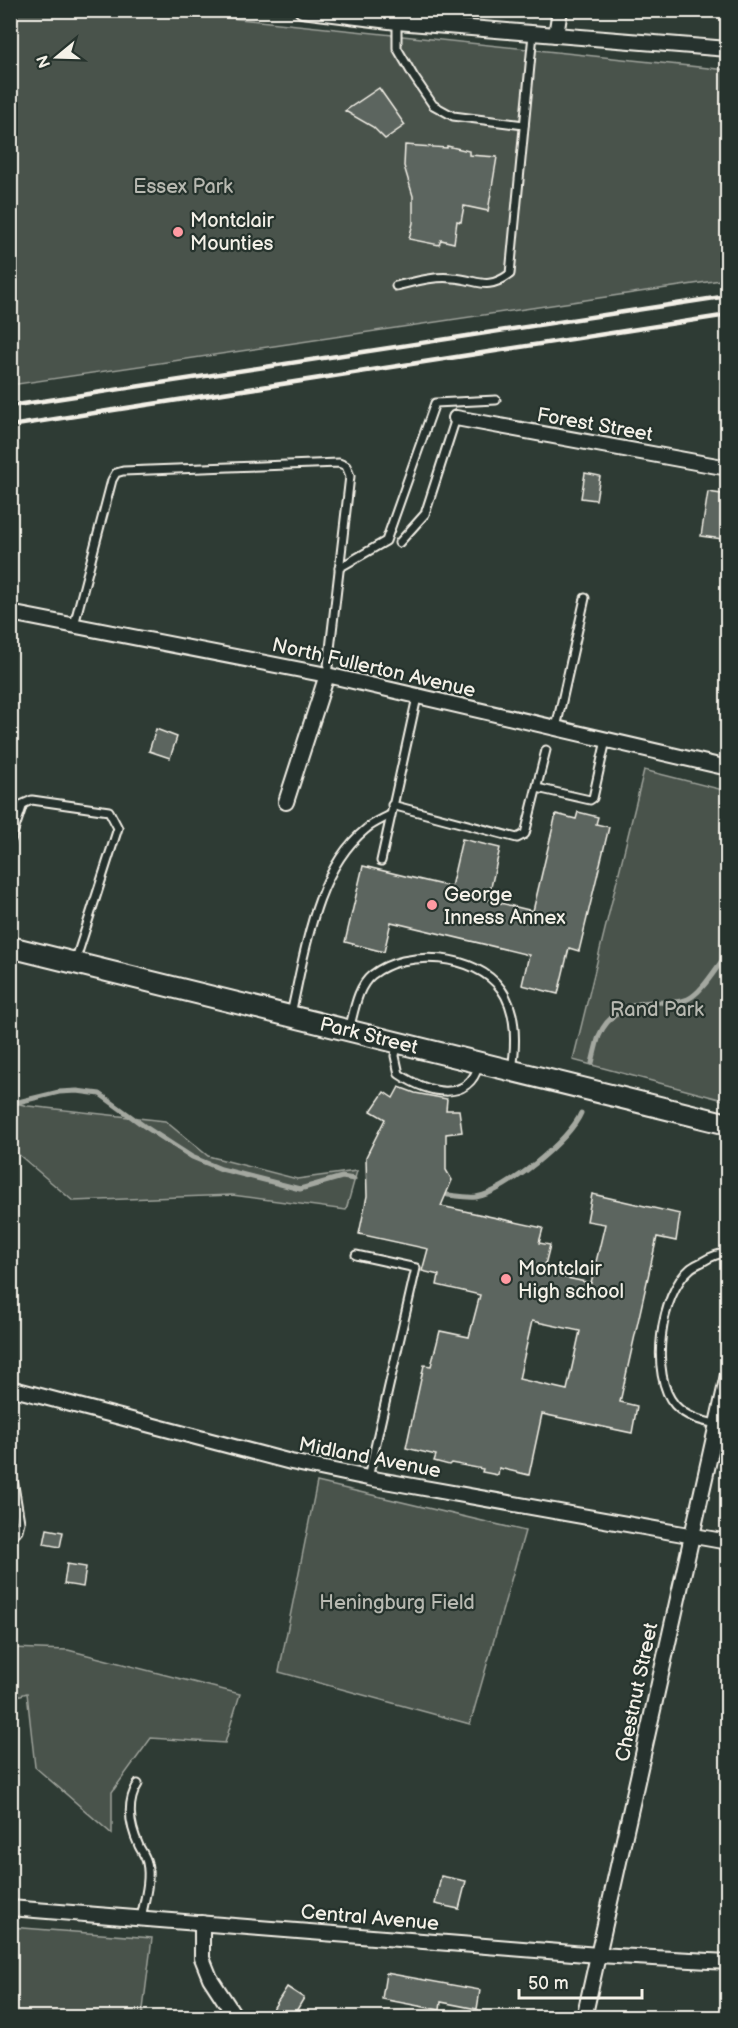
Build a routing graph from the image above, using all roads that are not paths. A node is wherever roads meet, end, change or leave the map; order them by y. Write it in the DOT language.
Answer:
graph roads {
  1 [pos="302,10"];
  2 [pos="560,10"];
  3 [pos="397,22"];
  4 [pos="533,33"];
  5 [pos="555,35"];
  6 [pos="728,49"];
  7 [pos="524,125"];
  8 [pos="396,286"];
  9 [pos="495,400"];
  10 [pos="456,418"];
  11 [pos="728,468"];
  12 [pos="399,543"];
  13 [pos="339,568"];
  14 [pos="585,598"];
  15 [pos="10,613"];
  16 [pos="74,625"];
  17 [pos="327,675"];
  18 [pos="417,697"];
  19 [pos="555,728"];
  20 [pos="606,740"];
  21 [pos="546,750"];
  22 [pos="728,768"];
  23 [pos="537,788"];
  24 [pos="286,802"];
  25 [pos="393,805"];
  26 [pos="390,815"];
  27 [pos="10,843"];
  28 [pos="381,861"];
  29 [pos="10,947"];
  30 [pos="75,962"];
  31 [pos="291,1016"];
  32 [pos="349,1030"];
  33 [pos="397,1042"];
  34 [pos="480,1062"];
  35 [pos="512,1070"];
  36 [pos="728,1124"];
  37 [pos="728,1253"];
  38 [pos="356,1255"];
  39 [pos="728,1375"];
  40 [pos="10,1388"];
  41 [pos="716,1424"];
  42 [pos="10,1461"];
  43 [pos="369,1478"];
  44 [pos="691,1535"];
  45 [pos="10,1538"];
  46 [pos="728,1542"];
  47 [pos="138,1784"];
  48 [pos="10,1908"];
  49 [pos="141,1918"];
  50 [pos="202,1923"];
  51 [pos="598,1955"];
  52 [pos="728,1962"];
  53 [pos="236,2018"];
  54 [pos="584,2018"];
  1 -- 3 [label="street"];
  2 -- 5 [label="street"];
  3 -- 4 [label="street"];
  3 -- 7 [label="lane"];
  4 -- 5 [label="street"];
  4 -- 7 [label="lane"];
  5 -- 6 [label="street"];
  7 -- 8 [label="lane"];
  9 -- 13 [label="lane"];
  10 -- 11 [label="street, Forest Street"];
  10 -- 12 [label="lane"];
  13 -- 16 [label="lane"];
  13 -- 17 [label="lane"];
  14 -- 19 [label="lane"];
  15 -- 16 [label="street, North Fullerton Avenue"];
  16 -- 17 [label="street, North Fullerton Avenue"];
  17 -- 18 [label="street, North Fullerton Avenue"];
  17 -- 24 [label="street"];
  18 -- 19 [label="street, North Fullerton Avenue"];
  18 -- 25 [label="lane"];
  19 -- 20 [label="street, North Fullerton Avenue"];
  20 -- 22 [label="street, North Fullerton Avenue"];
  20 -- 23 [label="lane"];
  21 -- 23 [label="lane"];
  23 -- 25 [label="lane"];
  25 -- 26 [label="lane"];
  26 -- 28 [label="lane"];
  26 -- 31 [label="lane"];
  27 -- 30 [label="lane"];
  29 -- 30 [label="street, Park Street"];
  30 -- 31 [label="street, Park Street"];
  31 -- 32 [label="street, Park Street"];
  32 -- 33 [label="street, Park Street"];
  32 -- 35 [label="lane"];
  33 -- 34 [label="street, Park Street"];
  33 -- 34 [label="lane"];
  34 -- 35 [label="street, Park Street"];
  35 -- 36 [label="street, Park Street"];
  37 -- 41 [label="lane"];
  38 -- 43 [label="lane"];
  39 -- 41 [label="street, Chestnut Street"];
  40 -- 43 [label="street, Midland Avenue"];
  41 -- 44 [label="street, Chestnut Street"];
  42 -- 45 [label="lane"];
  43 -- 44 [label="street, Midland Avenue"];
  44 -- 46 [label="street, Midland Avenue"];
  44 -- 51 [label="street, Chestnut Street"];
  47 -- 49 [label="lane"];
  48 -- 49 [label="street, Central Avenue"];
  49 -- 50 [label="street, Central Avenue"];
  50 -- 51 [label="street, Central Avenue"];
  50 -- 53 [label="street"];
  51 -- 52 [label="street, Central Avenue"];
  51 -- 54 [label="street, Chestnut Street"];
}
